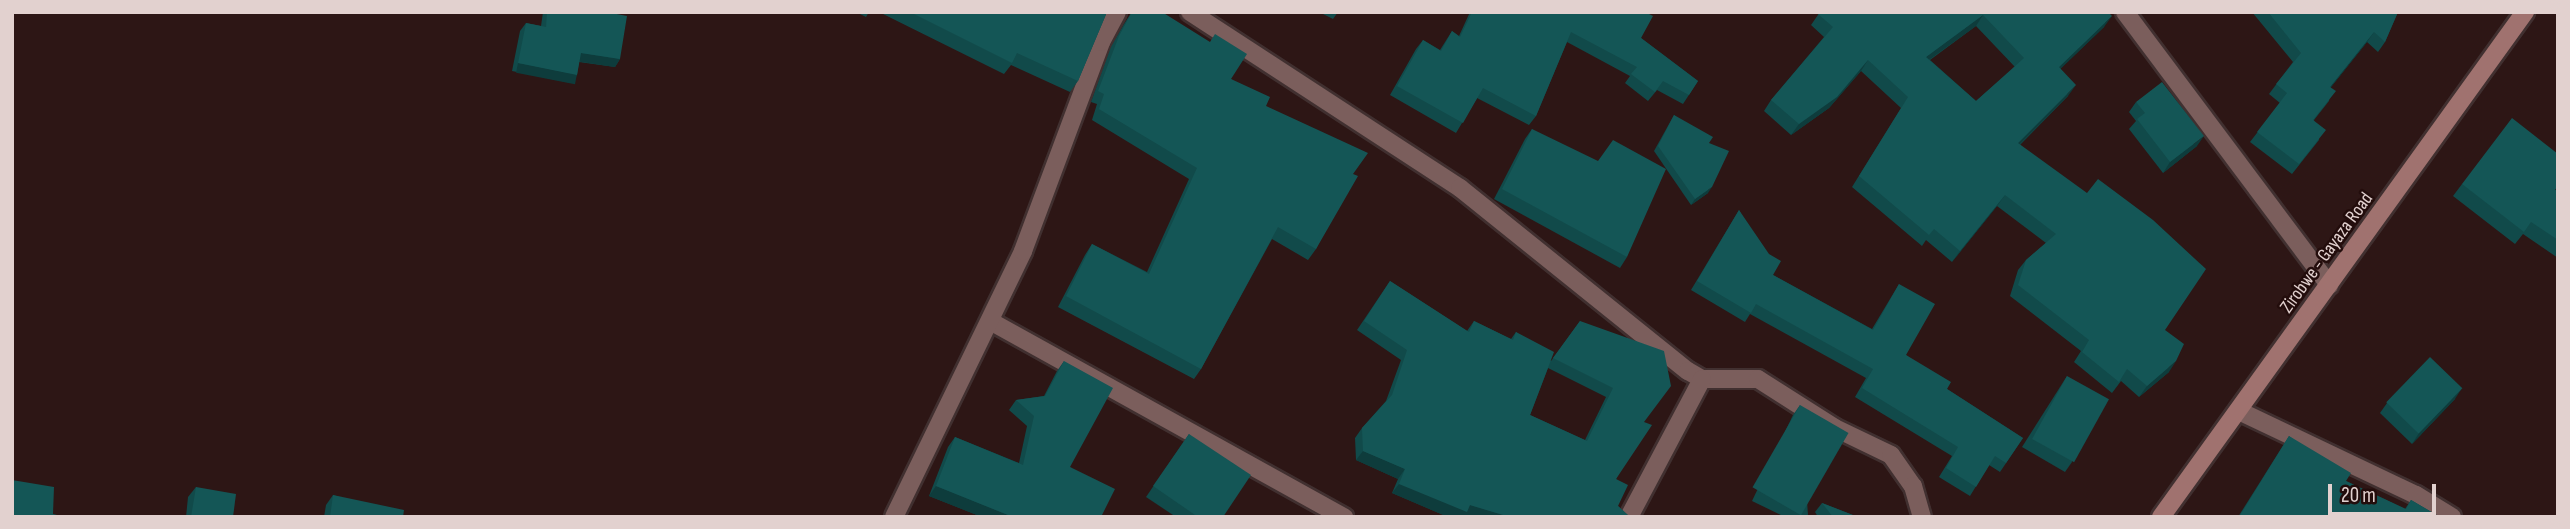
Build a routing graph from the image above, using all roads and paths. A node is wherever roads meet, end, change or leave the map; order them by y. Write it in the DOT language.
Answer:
graph roads {
  1 [pos="1117,12"];
  2 [pos="1190,12"];
  3 [pos="2125,12"];
  4 [pos="2525,12"];
  5 [pos="2329,285"];
  6 [pos="990,321"];
  7 [pos="1702,380"];
  8 [pos="2239,411"];
  9 [pos="894,517"];
  10 [pos="1344,517"];
  11 [pos="1629,517"];
  12 [pos="1922,517"];
  13 [pos="2161,517"];
  14 [pos="2452,517"];
  1 -- 6 [label="street"];
  2 -- 7 [label="street"];
  3 -- 5 [label="street"];
  4 -- 5 [label="street, Zirobwe - Gayaza Road"];
  5 -- 8 [label="street, Zirobwe - Gayaza Road"];
  6 -- 9 [label="street"];
  6 -- 10 [label="street"];
  7 -- 11 [label="street"];
  7 -- 12 [label="street"];
  8 -- 13 [label="street, Zirobwe - Gayaza Road"];
  8 -- 14 [label="street"];
}
